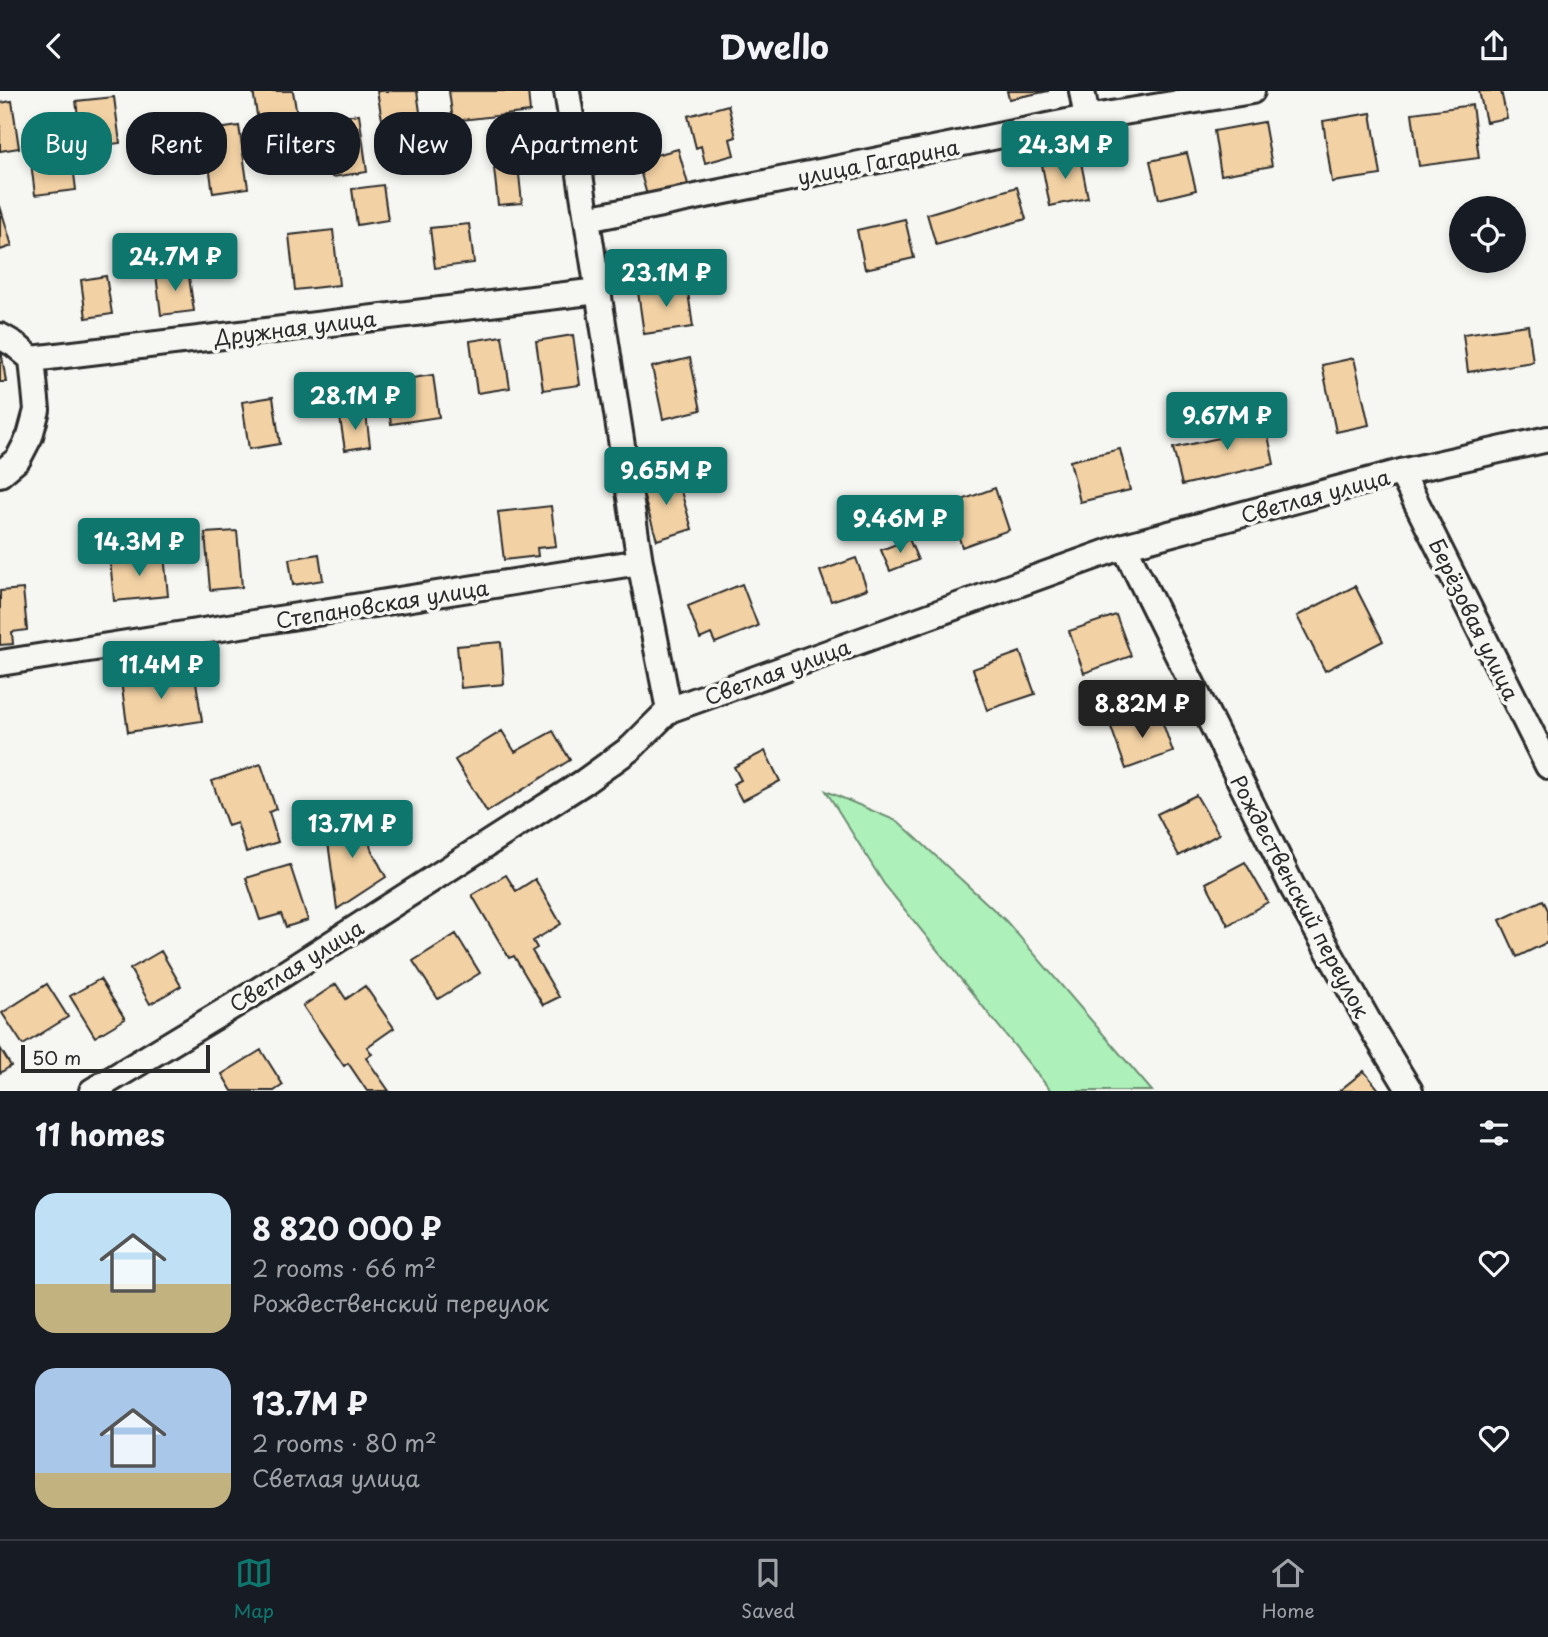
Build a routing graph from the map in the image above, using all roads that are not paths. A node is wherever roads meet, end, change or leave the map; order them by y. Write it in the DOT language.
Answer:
graph roads {
  1 [pos="568,91"];
  2 [pos="1082,91"];
  3 [pos="1252,91"];
  4 [pos="1087,118"];
  5 [pos="587,219"];
  6 [pos="598,291"];
  7 [pos="0,336"];
  8 [pos="32,359"];
  9 [pos="1548,439"];
  10 [pos="1401,472"];
  11 [pos="0,474"];
  12 [pos="1124,546"];
  13 [pos="640,562"];
  14 [pos="0,663"];
  15 [pos="669,710"];
  16 [pos="1548,766"];
  17 [pos="92,1091"];
  18 [pos="1410,1091"];
  1 -- 5 [label="street"];
  2 -- 4 [label="street"];
  3 -- 4 [label="street, улица Гагарина"];
  4 -- 5 [label="street, улица Гагарина"];
  5 -- 6 [label="street"];
  6 -- 8 [label="street, Дружная улица"];
  6 -- 13 [label="street"];
  7 -- 8 [label="street"];
  8 -- 11 [label="street"];
  9 -- 10 [label="street, Светлая улица"];
  10 -- 12 [label="street, Светлая улица"];
  10 -- 16 [label="street, Берёзовая улица"];
  12 -- 15 [label="street, Светлая улица"];
  12 -- 18 [label="street, Рождественский переулок"];
  13 -- 14 [label="street, Степановская улица"];
  13 -- 15 [label="street"];
  15 -- 17 [label="street, Светлая улица"];
}
